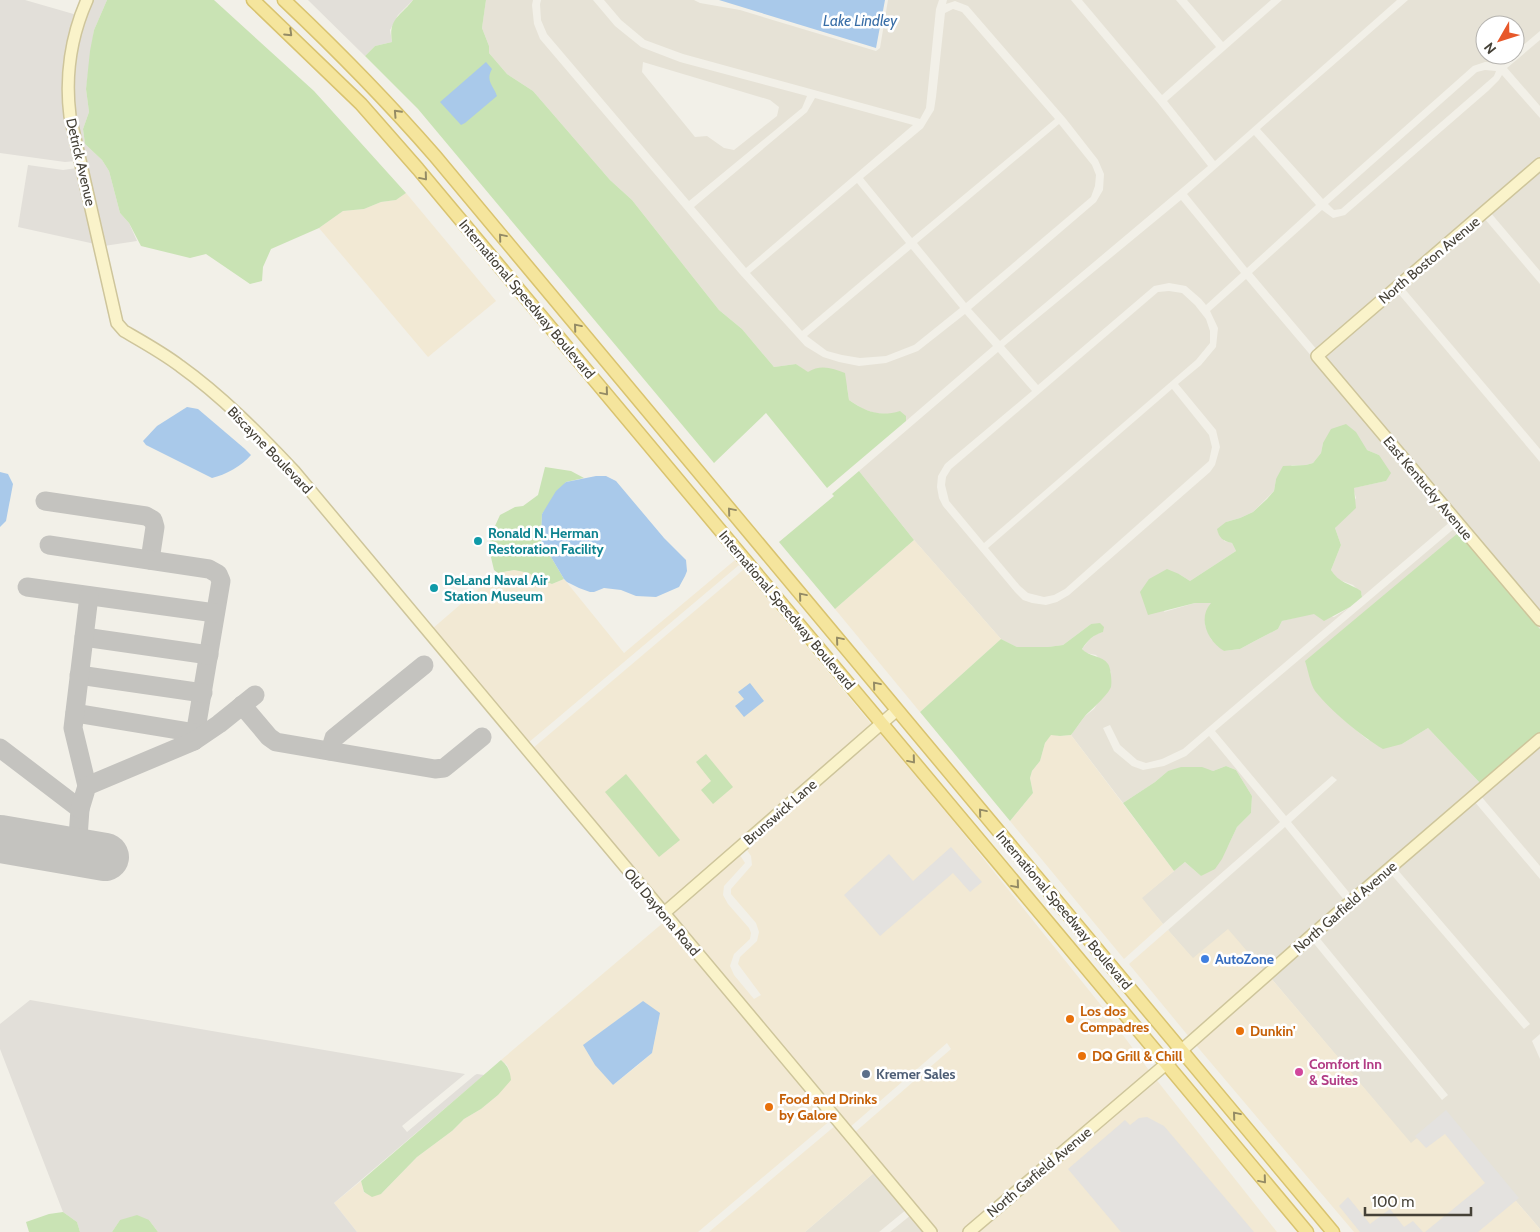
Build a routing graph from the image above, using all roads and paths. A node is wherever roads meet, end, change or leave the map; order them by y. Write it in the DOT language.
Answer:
graph roads {
  1 [pos="87,0"];
  2 [pos="253,0"];
  3 [pos="284,0"];
  4 [pos="1540,164"];
  5 [pos="121,327"];
  6 [pos="1317,356"];
  7 [pos="727,538"];
  8 [pos="762,549"];
  9 [pos="747,562"];
  10 [pos="782,572"];
  11 [pos="394,591"];
  12 [pos="1540,620"];
  13 [pos="897,710"];
  14 [pos="881,723"];
  15 [pos="1540,739"];
  16 [pos="663,914"];
  17 [pos="1182,1050"];
  18 [pos="1166,1064"];
  19 [pos="1286,1207"];
  20 [pos="1315,1210"];
  21 [pos="1305,1230"];
  22 [pos="931,1232"];
  23 [pos="969,1232"];
  24 [pos="1327,1232"];
  25 [pos="1333,1232"];
  1 -- 5 [label="street, Detrick Avenue"];
  2 -- 7 [label="main road, International Speedway Boulevard, one-way"];
  8 -- 3 [label="main road, International Speedway Boulevard, one-way"];
  4 -- 6 [label="street, North Boston Avenue"];
  5 -- 11 [label="street, Biscayne Boulevard"];
  6 -- 12 [label="street, East Kentucky Avenue"];
  7 -- 8 [label="main road"];
  7 -- 9 [label="main road, International Speedway Boulevard"];
  8 -- 10 [label="main road, International Speedway Boulevard"];
  9 -- 10 [label="main road"];
  9 -- 14 [label="main road, International Speedway Boulevard"];
  13 -- 10 [label="main road, International Speedway Boulevard, one-way"];
  11 -- 16 [label="street, Old Daytona Road"];
  13 -- 14 [label="street, Brunswick Lane"];
  17 -- 13 [label="main road, International Speedway Boulevard, one-way"];
  14 -- 16 [label="street, Brunswick Lane"];
  14 -- 18 [label="main road, International Speedway Boulevard, one-way"];
  15 -- 17 [label="street, North Garfield Avenue"];
  16 -- 22 [label="street, Old Daytona Road"];
  17 -- 18 [label="street, North Garfield Avenue"];
  20 -- 17 [label="main road, International Speedway Boulevard, one-way"];
  18 -- 19 [label="main road, International Speedway Boulevard, one-way"];
  18 -- 23 [label="street, North Garfield Avenue"];
  19 -- 20 [label="main road"];
  19 -- 21 [label="main road, International Speedway Boulevard"];
  20 -- 25 [label="main road, International Speedway Boulevard"];
  21 -- 24 [label="main road"];
}
